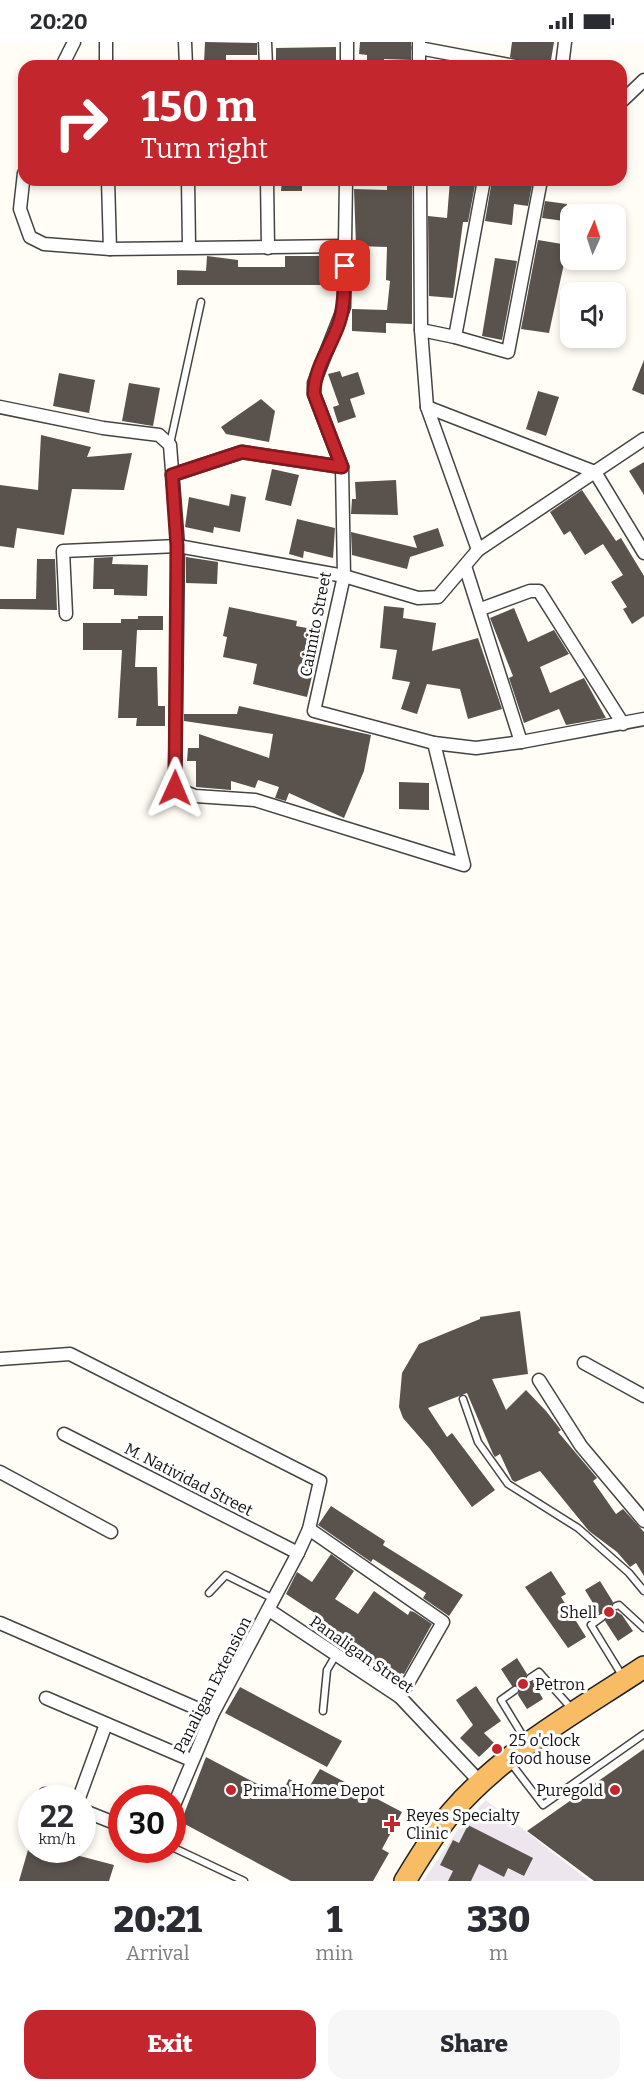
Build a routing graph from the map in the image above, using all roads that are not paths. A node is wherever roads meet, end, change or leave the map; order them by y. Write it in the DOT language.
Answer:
graph roads {
  1 [pos="74,42"];
  2 [pos="106,42"];
  3 [pos="185,42"];
  4 [pos="266,42"];
  5 [pos="347,42"];
  6 [pos="565,42"];
  7 [pos="419,45"];
  8 [pos="65,60"];
  9 [pos="106,60"];
  10 [pos="186,60"];
  11 [pos="266,60"];
  12 [pos="347,60"];
  13 [pos="486,60"];
  14 [pos="563,60"];
  15 [pos="644,80"];
  16 [pos="627,96"];
  17 [pos="23,186"];
  18 [pos="108,186"];
  19 [pos="188,186"];
  20 [pos="267,186"];
  21 [pos="346,186"];
  22 [pos="420,186"];
  23 [pos="483,186"];
  24 [pos="540,186"];
  25 [pos="189,246"];
  26 [pos="346,246"];
  27 [pos="268,248"];
  28 [pos="110,249"];
  29 [pos="201,302"];
  30 [pos="421,330"];
  31 [pos="455,337"];
  32 [pos="0,407"];
  33 [pos="427,407"];
  34 [pos="644,439"];
  35 [pos="170,445"];
  36 [pos="342,467"];
  37 [pos="595,472"];
  38 [pos="172,475"];
  39 [pos="177,546"];
  40 [pos="478,550"];
  41 [pos="644,553"];
  42 [pos="465,566"];
  43 [pos="344,576"];
  44 [pos="480,609"];
  45 [pos="66,614"];
  46 [pos="644,718"];
  47 [pos="623,724"];
  48 [pos="522,742"];
  49 [pos="434,743"];
  50 [pos="0,1359"];
  51 [pos="584,1363"];
  52 [pos="539,1380"];
  53 [pos="644,1396"];
  54 [pos="462,1399"];
  55 [pos="64,1434"];
  56 [pos="0,1472"];
  57 [pos="644,1521"];
  58 [pos="309,1529"];
  59 [pos="111,1532"];
  60 [pos="298,1553"];
  61 [pos="644,1591"];
  62 [pos="209,1593"];
  63 [pos="272,1604"];
  64 [pos="616,1606"];
  65 [pos="602,1617"];
  66 [pos="0,1623"];
  67 [pos="644,1628"];
  68 [pos="336,1654"];
  69 [pos="644,1667"];
  70 [pos="530,1678"];
  71 [pos="625,1680"];
  72 [pos="515,1690"];
  73 [pos="400,1697"];
  74 [pos="46,1698"];
  75 [pos="323,1711"];
  76 [pos="575,1713"];
  77 [pos="212,1716"];
  78 [pos="106,1724"];
  79 [pos="644,1734"];
  80 [pos="528,1744"];
  81 [pos="508,1759"];
  82 [pos="191,1760"];
  83 [pos="481,1783"];
  84 [pos="84,1785"];
  85 [pos="182,1785"];
  86 [pos="186,1854"];
  87 [pos="244,1881"];
  88 [pos="405,1881"];
  1 -- 8 [label="street"];
  2 -- 9 [label="street"];
  3 -- 10 [label="street"];
  4 -- 11 [label="street"];
  5 -- 12 [label="street"];
  6 -- 14 [label="street"];
  7 -- 13 [label="street"];
  15 -- 16 [label="street"];
  17 -- 28 [label="street"];
  18 -- 28 [label="street"];
  19 -- 25 [label="street"];
  20 -- 27 [label="street"];
  21 -- 26 [label="street, Caimito Street"];
  22 -- 30 [label="street"];
  23 -- 31 [label="street"];
  24 -- 31 [label="street"];
  25 -- 27 [label="street"];
  25 -- 28 [label="street"];
  26 -- 27 [label="street"];
  26 -- 36 [label="street, Caimito Street"];
  29 -- 35 [label="lane"];
  30 -- 31 [label="street"];
  30 -- 33 [label="street"];
  32 -- 35 [label="street"];
  33 -- 37 [label="street"];
  33 -- 40 [label="street"];
  34 -- 37 [label="street"];
  35 -- 38 [label="street"];
  36 -- 38 [label="street"];
  36 -- 43 [label="street, Caimito Street"];
  37 -- 40 [label="street"];
  37 -- 41 [label="street"];
  38 -- 39 [label="street"];
  39 -- 43 [label="street"];
  39 -- 45 [label="street"];
  39 -- 49 [label="street"];
  40 -- 42 [label="street"];
  42 -- 43 [label="street"];
  42 -- 44 [label="street"];
  43 -- 49 [label="street, Caimito Street"];
  44 -- 47 [label="street"];
  44 -- 48 [label="street"];
  46 -- 47 [label="street, Caimito Street"];
  47 -- 48 [label="street, Caimito Street"];
  48 -- 49 [label="street, Caimito Street"];
  50 -- 58 [label="street, Panaligan Extension"];
  51 -- 53 [label="street"];
  52 -- 57 [label="street"];
  54 -- 61 [label="lane"];
  55 -- 60 [label="street, M. Natividad Street"];
  56 -- 59 [label="street"];
  58 -- 60 [label="street, Panaligan Extension"];
  58 -- 73 [label="street"];
  60 -- 63 [label="street, Panaligan Extension"];
  62 -- 63 [label="lane"];
  63 -- 68 [label="street, Panaligan Street"];
  63 -- 77 [label="street, Panaligan Extension"];
  64 -- 67 [label="lane"];
  65 -- 71 [label="lane"];
  66 -- 77 [label="street"];
  68 -- 73 [label="street, Panaligan Street"];
  68 -- 75 [label="lane"];
  69 -- 71 [label="highway"];
  70 -- 76 [label="lane"];
  71 -- 76 [label="highway"];
  72 -- 80 [label="lane"];
  73 -- 83 [label="street, Panaligan Street"];
  74 -- 78 [label="street"];
  76 -- 80 [label="highway"];
  77 -- 82 [label="street, Panaligan Extension"];
  78 -- 82 [label="street"];
  78 -- 84 [label="street"];
  79 -- 81 [label="lane"];
  80 -- 81 [label="highway"];
  81 -- 83 [label="highway"];
  82 -- 85 [label="street, Panaligan Extension"];
  83 -- 88 [label="highway"];
  86 -- 87 [label="lane"];
}
